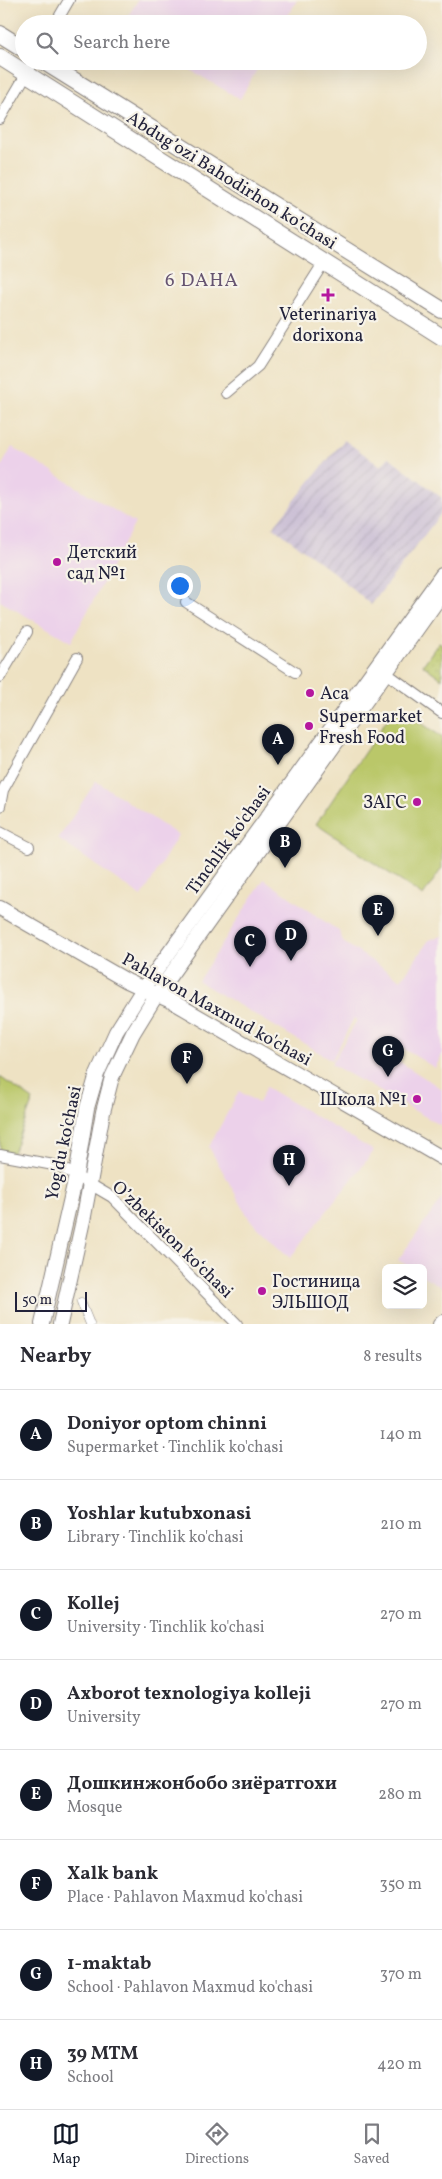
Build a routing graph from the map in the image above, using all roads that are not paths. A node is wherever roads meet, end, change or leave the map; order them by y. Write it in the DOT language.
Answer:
graph roads {
  1 [pos="69,0"];
  2 [pos="60,15"];
  3 [pos="0,34"];
  4 [pos="15,43"];
  5 [pos="0,57"];
  6 [pos="15,62"];
  7 [pos="29,70"];
  8 [pos="33,70"];
  9 [pos="57,70"];
  10 [pos="0,119"];
  11 [pos="324,262"];
  12 [pos="442,310"];
  13 [pos="442,337"];
  14 [pos="226,393"];
  15 [pos="442,575"];
  16 [pos="442,594"];
  17 [pos="186,602"];
  18 [pos="27,632"];
  19 [pos="77,658"];
  20 [pos="381,670"];
  21 [pos="295,672"];
  22 [pos="0,677"];
  23 [pos="442,713"];
  24 [pos="2,789"];
  25 [pos="0,806"];
  26 [pos="0,832"];
  27 [pos="29,847"];
  28 [pos="0,908"];
  29 [pos="146,985"];
  30 [pos="157,994"];
  31 [pos="0,1155"];
  32 [pos="442,1158"];
  33 [pos="76,1176"];
  34 [pos="90,1185"];
  35 [pos="81,1302"];
  36 [pos="442,1320"];
  37 [pos="42,1324"];
  38 [pos="60,1324"];
  39 [pos="90,1324"];
  40 [pos="237,1324"];
  41 [pos="438,1324"];
  1 -- 2 [label="street"];
  3 -- 4 [label="main road"];
  5 -- 6 [label="main road, Abdug’ozi Bahodirhon ko’chasi"];
  7 -- 10 [label="street"];
  8 -- 11 [label="main road, Abdug’ozi Bahodirhon ko’chasi"];
  9 -- 12 [label="main road, Abdug’ozi Bahodirhon ko’chasi"];
  11 -- 13 [label="main road, Abdug’ozi Bahodirhon ko’chasi"];
  11 -- 14 [label="street"];
  15 -- 20 [label="main road, Tinchlik ko'chasi"];
  16 -- 20 [label="main road, Tinchlik ko'chasi"];
  17 -- 21 [label="street"];
  18 -- 22 [label="street"];
  19 -- 24 [label="street"];
  20 -- 23 [label="street"];
  20 -- 29 [label="main road, Tinchlik ko'chasi"];
  20 -- 30 [label="main road, Tinchlik ko'chasi"];
  24 -- 25 [label="street"];
  26 -- 27 [label="street"];
  28 -- 29 [label="main road, Pahlavon Maxmud ko'chasi"];
  29 -- 30 [label="main road, Pahlavon Maxmud ko'chasi"];
  29 -- 33 [label="main road, Yog'du ko'chasi"];
  30 -- 32 [label="main road, Pahlavon Maxmud ko'chasi"];
  30 -- 34 [label="main road, Yog'du ko'chasi"];
  31 -- 33 [label="street, O’zbekiston ko‘chasi"];
  33 -- 34 [label="street, O’zbekiston ko‘chasi"];
  33 -- 37 [label="main road, Yog'du ko'chasi"];
  34 -- 38 [label="main road, Yog'du ko'chasi"];
  34 -- 40 [label="street, O’zbekiston ko‘chasi"];
  35 -- 39 [label="street"];
  36 -- 41 [label="street"];
}
